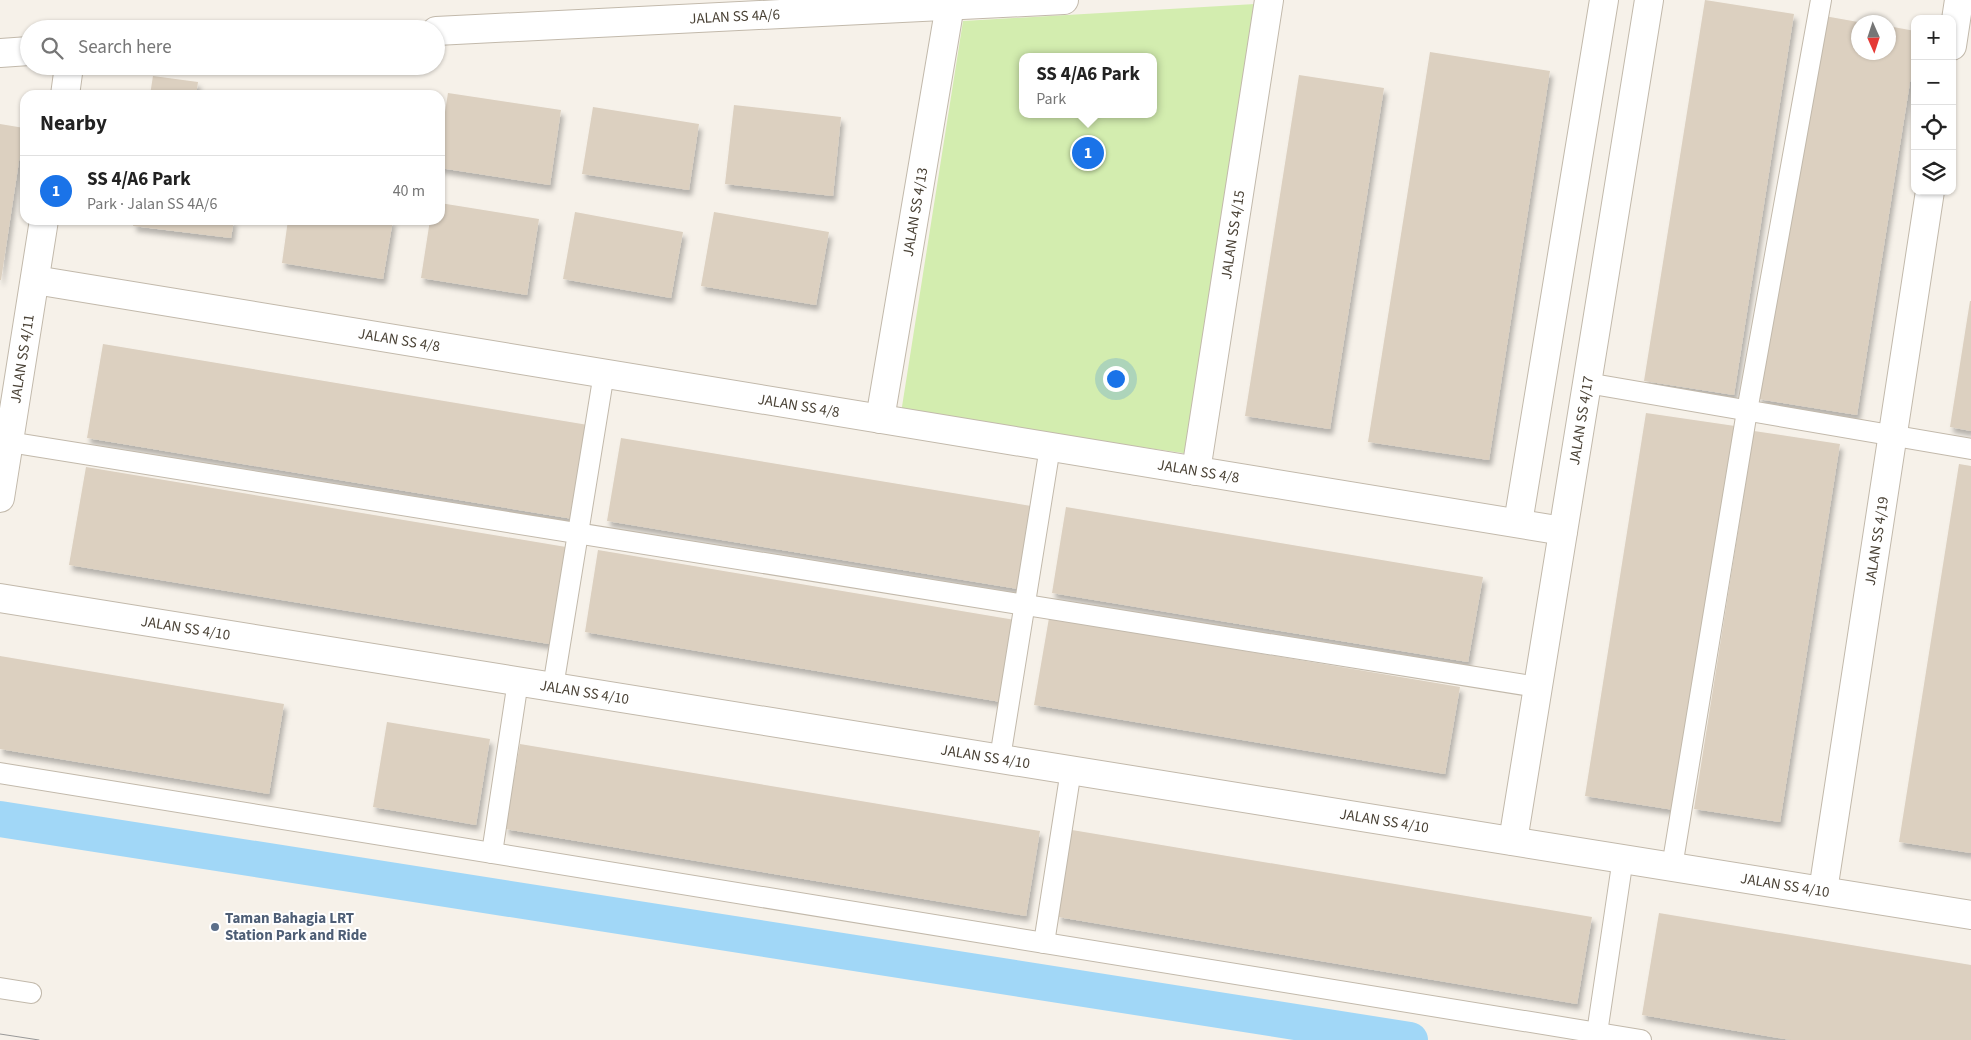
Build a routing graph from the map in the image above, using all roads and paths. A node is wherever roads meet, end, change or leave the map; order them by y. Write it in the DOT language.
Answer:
graph roads {
  1 [pos="1064,0"];
  2 [pos="1269,0"];
  3 [pos="1604,0"];
  4 [pos="1648,0"];
  5 [pos="1821,0"];
  6 [pos="1959,0"];
  7 [pos="950,6"];
  8 [pos="1956,20"];
  9 [pos="445,31"];
  10 [pos="20,52"];
  11 [pos="0,53"];
  12 [pos="68,75"];
  13 [pos="66,90"];
  14 [pos="1929,195"];
  15 [pos="43,225"];
  16 [pos="35,280"];
  17 [pos="604,373"];
  18 [pos="1587,383"];
  19 [pos="1747,411"];
  20 [pos="880,419"];
  21 [pos="1892,436"];
  22 [pos="9,442"];
  23 [pos="1050,447"];
  24 [pos="1971,449"];
  25 [pos="1196,471"];
  26 [pos="0,498"];
  27 [pos="1518,523"];
  28 [pos="1563,531"];
  29 [pos="578,533"];
  30 [pos="0,598"];
  31 [pos="1024,605"];
  32 [pos="518,681"];
  33 [pos="553,687"];
  34 [pos="1537,687"];
  35 [pos="1000,758"];
  36 [pos="1071,770"];
  37 [pos="0,773"];
  38 [pos="1513,841"];
  39 [pos="492,853"];
  40 [pos="1623,858"];
  41 [pos="1672,867"];
  42 [pos="1823,891"];
  43 [pos="1971,915"];
  44 [pos="1044,943"];
  45 [pos="0,988"];
  46 [pos="32,993"];
  47 [pos="1597,1033"];
  48 [pos="1641,1040"];
  1 -- 7 [label="street, JALAN SS 4A/6"];
  2 -- 25 [label="street, JALAN SS 4/15"];
  3 -- 27 [label="street"];
  4 -- 18 [label="street, JALAN SS 4/17"];
  5 -- 19 [label="lane"];
  6 -- 8 [label="street"];
  7 -- 9 [label="street, JALAN SS 4A/6"];
  7 -- 20 [label="street, JALAN SS 4/13"];
  10 -- 11 [label="street"];
  12 -- 13 [label="street"];
  14 -- 21 [label="street, JALAN SS 4/19"];
  15 -- 16 [label="street, JALAN SS 4/11"];
  16 -- 17 [label="street, JALAN SS 4/8"];
  16 -- 22 [label="street, JALAN SS 4/11"];
  17 -- 20 [label="street, JALAN SS 4/8"];
  17 -- 29 [label="lane"];
  18 -- 19 [label="lane"];
  18 -- 28 [label="street, JALAN SS 4/17"];
  19 -- 21 [label="lane"];
  19 -- 41 [label="lane"];
  20 -- 23 [label="street, JALAN SS 4/8"];
  21 -- 24 [label="lane"];
  21 -- 42 [label="street, JALAN SS 4/19"];
  22 -- 26 [label="street, JALAN SS 4/11"];
  22 -- 29 [label="lane"];
  23 -- 25 [label="street, JALAN SS 4/8"];
  23 -- 31 [label="lane"];
  25 -- 27 [label="street, JALAN SS 4/8"];
  27 -- 28 [label="street, JALAN SS 4/8"];
  28 -- 34 [label="street, JALAN SS 4/17"];
  29 -- 31 [label="lane"];
  29 -- 33 [label="lane"];
  30 -- 32 [label="street, JALAN SS 4/10"];
  31 -- 34 [label="lane"];
  31 -- 35 [label="lane"];
  32 -- 33 [label="street, JALAN SS 4/10"];
  32 -- 39 [label="lane"];
  33 -- 35 [label="street, JALAN SS 4/10"];
  34 -- 38 [label="street, JALAN SS 4/17"];
  35 -- 36 [label="street, JALAN SS 4/10"];
  36 -- 38 [label="street, JALAN SS 4/10"];
  36 -- 44 [label="lane"];
  37 -- 39 [label="lane"];
  38 -- 40 [label="street, JALAN SS 4/10"];
  39 -- 44 [label="lane"];
  40 -- 41 [label="street, JALAN SS 4/10"];
  40 -- 47 [label="lane"];
  41 -- 42 [label="street, JALAN SS 4/10"];
  42 -- 43 [label="street, JALAN SS 4/10"];
  44 -- 47 [label="lane"];
  45 -- 46 [label="lane"];
  47 -- 48 [label="lane"];
}
